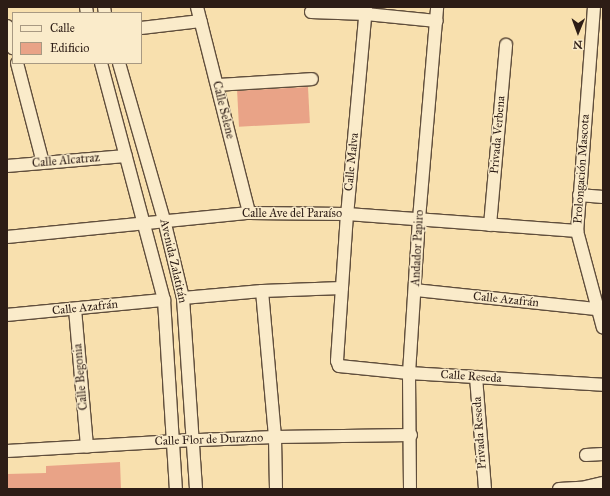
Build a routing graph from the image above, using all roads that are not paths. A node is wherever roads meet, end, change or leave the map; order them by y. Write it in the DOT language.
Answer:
graph roads {
  1 [pos="197,7"];
  2 [pos="437,7"];
  3 [pos="594,7"];
  4 [pos="366,11"];
  5 [pos="311,12"];
  6 [pos="201,21"];
  7 [pos="437,21"];
  8 [pos="7,26"];
  9 [pos="142,28"];
  10 [pos="11,43"];
  11 [pos="506,45"];
  12 [pos="597,46"];
  13 [pos="17,64"];
  14 [pos="101,64"];
  15 [pos="119,64"];
  16 [pos="312,79"];
  17 [pos="217,85"];
  18 [pos="126,156"];
  19 [pos="43,163"];
  20 [pos="7,166"];
  21 [pos="579,195"];
  22 [pos="603,197"];
  23 [pos="249,212"];
  24 [pos="347,214"];
  25 [pos="164,220"];
  26 [pos="419,220"];
  27 [pos="144,223"];
  28 [pos="490,225"];
  29 [pos="577,231"];
  30 [pos="7,237"];
  31 [pos="342,288"];
  32 [pos="415,290"];
  33 [pos="262,291"];
  34 [pos="183,298"];
  35 [pos="164,300"];
  36 [pos="75,309"];
  37 [pos="597,309"];
  38 [pos="7,315"];
  39 [pos="603,328"];
  40 [pos="339,366"];
  41 [pos="409,373"];
  42 [pos="476,377"];
  43 [pos="603,386"];
  44 [pos="411,435"];
  45 [pos="275,437"];
  46 [pos="193,440"];
  47 [pos="173,441"];
  48 [pos="87,446"];
  49 [pos="7,451"];
  50 [pos="603,454"];
  51 [pos="586,455"];
  52 [pos="603,483"];
  53 [pos="176,489"];
  54 [pos="196,489"];
  55 [pos="276,489"];
  56 [pos="410,489"];
  57 [pos="485,489"];
  58 [pos="559,489"];
  1 -- 6 [label="street, Calle Selene"];
  2 -- 7 [label="street, Andador Papiro"];
  3 -- 12 [label="street, Prolongación Mascota"];
  4 -- 5 [label="street"];
  4 -- 7 [label="street"];
  4 -- 24 [label="street, Calle Malva"];
  6 -- 9 [label="street"];
  6 -- 17 [label="street, Calle Selene"];
  7 -- 26 [label="street, Andador Papiro"];
  8 -- 10 [label="street"];
  11 -- 28 [label="street, Privada Verbena"];
  12 -- 21 [label="street, Prolongación Mascota"];
  13 -- 19 [label="street"];
  14 -- 18 [label="street, Avenida Zalatitán"];
  15 -- 25 [label="street, Avenida Zalatitán"];
  16 -- 17 [label="street"];
  17 -- 23 [label="street, Calle Selene"];
  18 -- 19 [label="street, Calle Alcatraz"];
  18 -- 27 [label="street, Avenida Zalatitán"];
  19 -- 20 [label="street, Calle Alcatraz"];
  21 -- 22 [label="street"];
  21 -- 29 [label="street, Prolongación Mascota"];
  23 -- 24 [label="street, Calle Ave del Paraíso"];
  23 -- 25 [label="street, Calle Ave del Paraíso"];
  24 -- 26 [label="street, Calle Ave del Paraíso"];
  24 -- 31 [label="street, Calle Malva"];
  25 -- 27 [label="street, Calle Ave del Paraíso"];
  25 -- 34 [label="street, Avenida Zalatitán"];
  26 -- 28 [label="street, Calle Ave del Paraíso"];
  26 -- 32 [label="street, Andador Papiro"];
  27 -- 30 [label="street, Calle Ave del Paraíso"];
  27 -- 35 [label="street, Avenida Zalatitán"];
  28 -- 29 [label="street, Calle Ave del Paraíso"];
  29 -- 37 [label="street, Prolongación Mascota"];
  31 -- 33 [label="street"];
  31 -- 40 [label="street, Calle Malva"];
  32 -- 37 [label="street, Calle Azafrán"];
  32 -- 41 [label="street, Andador Papiro"];
  33 -- 34 [label="street"];
  33 -- 45 [label="street"];
  34 -- 46 [label="street, Avenida Zalatitán"];
  35 -- 36 [label="street, Calle Azafrán"];
  35 -- 47 [label="street, Avenida Zalatitán"];
  36 -- 38 [label="street, Calle Azafrán"];
  36 -- 48 [label="street, Calle Begonia"];
  37 -- 39 [label="street, Prolongación Mascota"];
  40 -- 41 [label="street, Calle Reseda"];
  41 -- 42 [label="street, Calle Reseda"];
  41 -- 44 [label="street, Andador Papiro"];
  42 -- 43 [label="street, Calle Reseda"];
  42 -- 57 [label="street, Privada Reseda"];
  44 -- 45 [label="street, Calle Flor de Durazno"];
  44 -- 56 [label="street, Andador Papiro"];
  45 -- 46 [label="street, Calle Flor de Durazno"];
  45 -- 55 [label="street"];
  46 -- 47 [label="street, Calle Flor de Durazno"];
  46 -- 54 [label="street, Avenida Zalatitán"];
  47 -- 48 [label="street, Calle Flor de Durazno"];
  47 -- 53 [label="street, Avenida Zalatitán"];
  48 -- 49 [label="street, Calle Flor de Durazno"];
  50 -- 51 [label="street"];
  52 -- 58 [label="street"];
}
